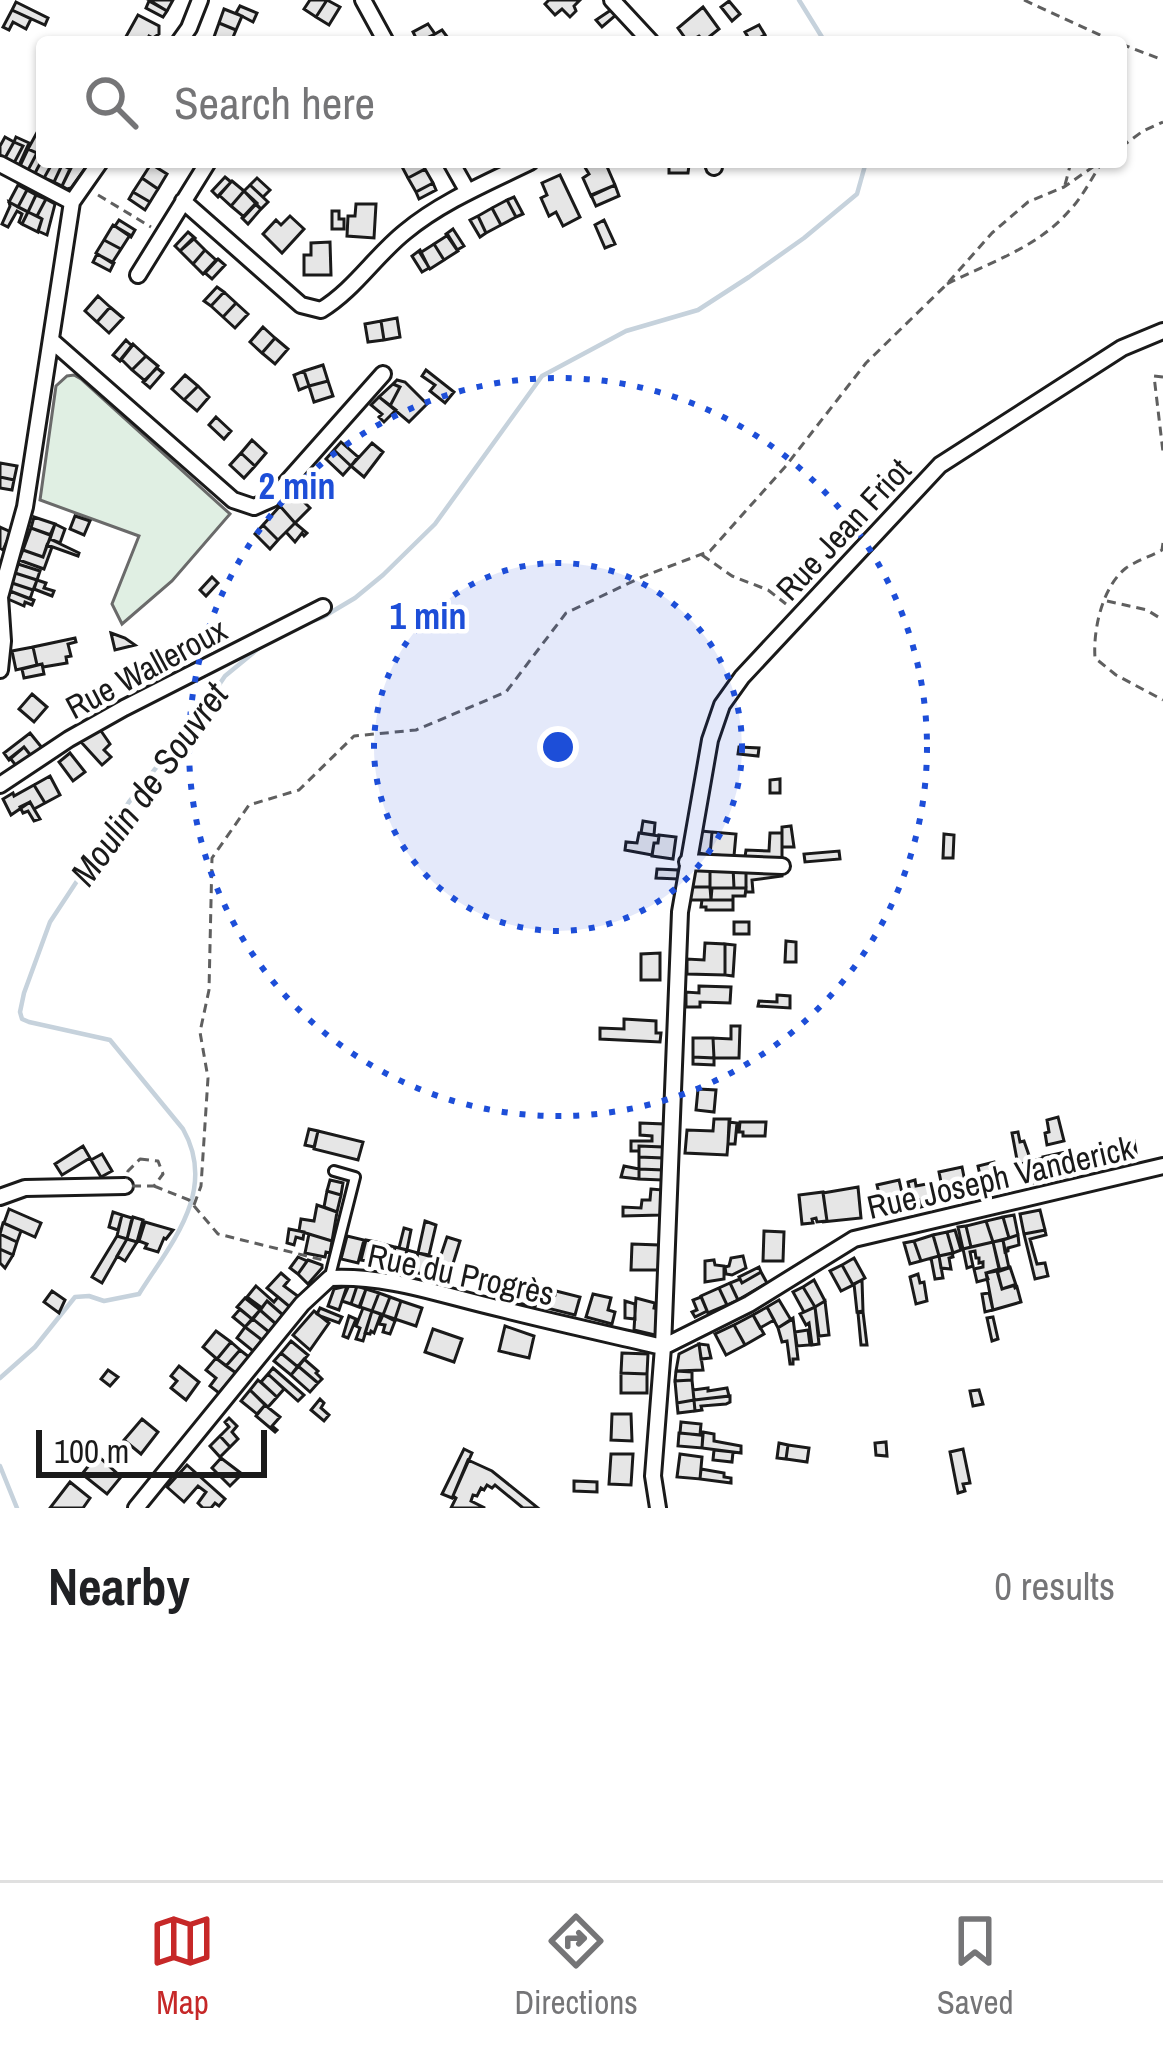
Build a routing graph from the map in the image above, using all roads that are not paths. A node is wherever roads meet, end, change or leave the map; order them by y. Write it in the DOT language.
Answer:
graph roads {
  1 [pos="200,0"];
  2 [pos="363,0"];
  3 [pos="612,0"];
  4 [pos="182,36"];
  5 [pos="383,36"];
  6 [pos="645,36"];
  7 [pos="0,164"];
  8 [pos="96,168"];
  9 [pos="204,168"];
  10 [pos="454,168"];
  11 [pos="518,168"];
  12 [pos="468,193"];
  13 [pos="184,201"];
  14 [pos="72,202"];
  15 [pos="138,275"];
  16 [pos="1163,331"];
  17 [pos="51,340"];
  18 [pos="383,374"];
  19 [pos="323,607"];
  20 [pos="0,670"];
  21 [pos="0,785"];
  22 [pos="687,862"];
  23 [pos="782,866"];
  24 [pos="1163,1166"];
  25 [pos="334,1172"];
  26 [pos="125,1186"];
  27 [pos="0,1197"];
  28 [pos="329,1278"];
  29 [pos="663,1347"];
  30 [pos="136,1508"];
  31 [pos="658,1508"];
  1 -- 4 [label="street"];
  2 -- 5 [label="street"];
  3 -- 6 [label="street"];
  7 -- 14 [label="street"];
  8 -- 14 [label="street"];
  9 -- 13 [label="street"];
  10 -- 12 [label="street"];
  11 -- 12 [label="street"];
  12 -- 13 [label="street"];
  13 -- 15 [label="street"];
  14 -- 17 [label="street"];
  16 -- 22 [label="street, Rue Jean Friot"];
  17 -- 18 [label="street"];
  17 -- 20 [label="street"];
  19 -- 21 [label="street, Rue Walleroux"];
  22 -- 23 [label="street"];
  22 -- 29 [label="street, Rue Jean Friot"];
  24 -- 29 [label="street, Rue Joseph Vanderick"];
  25 -- 28 [label="lane"];
  26 -- 27 [label="street"];
  28 -- 29 [label="street, Rue du Progrès"];
  28 -- 30 [label="street, Rue du Progrès"];
  29 -- 31 [label="street, Rue Jean Friot"];
}
